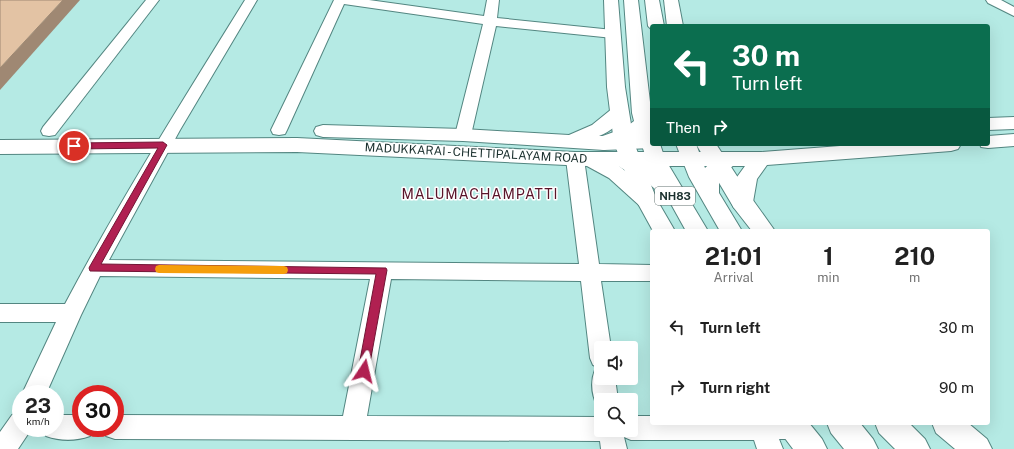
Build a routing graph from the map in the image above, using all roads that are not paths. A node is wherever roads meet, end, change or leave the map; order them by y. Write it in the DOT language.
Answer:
graph roads {
  1 [pos="153,0"];
  2 [pos="251,0"];
  3 [pos="341,0"];
  4 [pos="493,0"];
  5 [pos="611,0"];
  6 [pos="631,0"];
  7 [pos="652,0"];
  8 [pos="671,0"];
  9 [pos="992,0"];
  10 [pos="1014,12"];
  11 [pos="490,21"];
  12 [pos="656,24"];
  13 [pos="675,24"];
  14 [pos="613,34"];
  15 [pos="620,112"];
  16 [pos="644,122"];
  17 [pos="1014,123"];
  18 [pos="990,124"];
  19 [pos="279,130"];
  20 [pos="49,132"];
  21 [pos="0,133"];
  22 [pos="463,136"];
  23 [pos="168,138"];
  24 [pos="1014,140"];
  25 [pos="650,142"];
  26 [pos="990,142"];
  27 [pos="926,146"];
  28 [pos="0,147"];
  29 [pos="652,148"];
  30 [pos="627,152"];
  31 [pos="689,152"];
  32 [pos="578,153"];
  33 [pos="718,157"];
  34 [pos="761,159"];
  35 [pos="709,194"];
  36 [pos="647,200"];
  37 [pos="678,200"];
  38 [pos="742,202"];
  39 [pos="663,229"];
  40 [pos="696,229"];
  41 [pos="730,229"];
  42 [pos="762,229"];
  43 [pos="94,268"];
  44 [pos="382,270"];
  45 [pos="590,272"];
  46 [pos="650,273"];
  47 [pos="0,313"];
  48 [pos="70,313"];
  49 [pos="599,341"];
  50 [pos="38,385"];
  51 [pos="792,425"];
  52 [pos="843,425"];
  53 [pos="891,425"];
  54 [pos="948,425"];
  55 [pos="124,427"];
  56 [pos="353,428"];
  57 [pos="594,428"];
  58 [pos="638,429"];
  59 [pos="12,437"];
  60 [pos="611,437"];
  61 [pos="766,438"];
  62 [pos="3,449"];
  63 [pos="614,449"];
  64 [pos="812,449"];
  65 [pos="863,449"];
  66 [pos="915,449"];
  67 [pos="977,449"];
  1 -- 20 [label="street"];
  2 -- 23 [label="street"];
  3 -- 11 [label="street"];
  3 -- 19 [label="street"];
  4 -- 11 [label="street"];
  5 -- 14 [label="main road"];
  6 -- 16 [label="main road, NH83"];
  7 -- 12 [label="main road"];
  8 -- 13 [label="main road"];
  9 -- 10 [label="street"];
  11 -- 14 [label="street"];
  11 -- 22 [label="street"];
  14 -- 15 [label="main road"];
  15 -- 30 [label="main road"];
  15 -- 32 [label="main road"];
  16 -- 25 [label="main road, NH83"];
  16 -- 30 [label="main road"];
  17 -- 18 [label="main road"];
  19 -- 22 [label="main road, MADUKKARAI - CHETTIPALAYAM ROAD"];
  19 -- 23 [label="main road, MADUKKARAI - CHETTIPALAYAM ROAD"];
  20 -- 21 [label="main road, MADUKKARAI - CHETTIPALAYAM ROAD"];
  20 -- 23 [label="main road, MADUKKARAI - CHETTIPALAYAM ROAD"];
  22 -- 32 [label="main road, MADUKKARAI - CHETTIPALAYAM ROAD"];
  23 -- 28 [label="main road, MADUKKARAI - CHETTIPALAYAM ROAD"];
  23 -- 32 [label="main road, MADUKKARAI - CHETTIPALAYAM ROAD"];
  23 -- 43 [label="street"];
  24 -- 26 [label="main road"];
  27 -- 34 [label="main road, MADUKKARAI - CHETTIPALAYAM ROAD"];
  29 -- 30 [label="main road, MADUKKARAI - CHETTIPALAYAM ROAD"];
  29 -- 31 [label="main road, MADUKKARAI - CHETTIPALAYAM ROAD"];
  29 -- 37 [label="main road, NH83"];
  30 -- 32 [label="main road, MADUKKARAI - CHETTIPALAYAM ROAD"];
  30 -- 32 [label="main road, MADUKKARAI - CHETTIPALAYAM ROAD"];
  30 -- 36 [label="main road"];
  30 -- 37 [label="main road"];
  31 -- 33 [label="main road, MADUKKARAI - CHETTIPALAYAM ROAD"];
  31 -- 35 [label="main road, NH83"];
  32 -- 36 [label="main road"];
  32 -- 45 [label="street"];
  33 -- 34 [label="main road, MADUKKARAI - CHETTIPALAYAM ROAD"];
  33 -- 35 [label="main road"];
  33 -- 38 [label="main road"];
  34 -- 38 [label="main road"];
  35 -- 41 [label="main road, NH83"];
  36 -- 39 [label="main road"];
  37 -- 40 [label="main road, NH83"];
  38 -- 42 [label="main road"];
  43 -- 44 [label="street"];
  43 -- 48 [label="street"];
  44 -- 45 [label="street"];
  44 -- 56 [label="street"];
  45 -- 46 [label="street"];
  45 -- 49 [label="street"];
  47 -- 48 [label="street"];
  48 -- 50 [label="street"];
  51 -- 61 [label="street"];
  51 -- 64 [label="main road"];
  52 -- 65 [label="main road"];
  53 -- 66 [label="main road"];
  54 -- 67 [label="main road"];
  55 -- 56 [label="street"];
  56 -- 57 [label="street"];
  58 -- 61 [label="street"];
  59 -- 62 [label="street"];
  60 -- 63 [label="street"];
}
